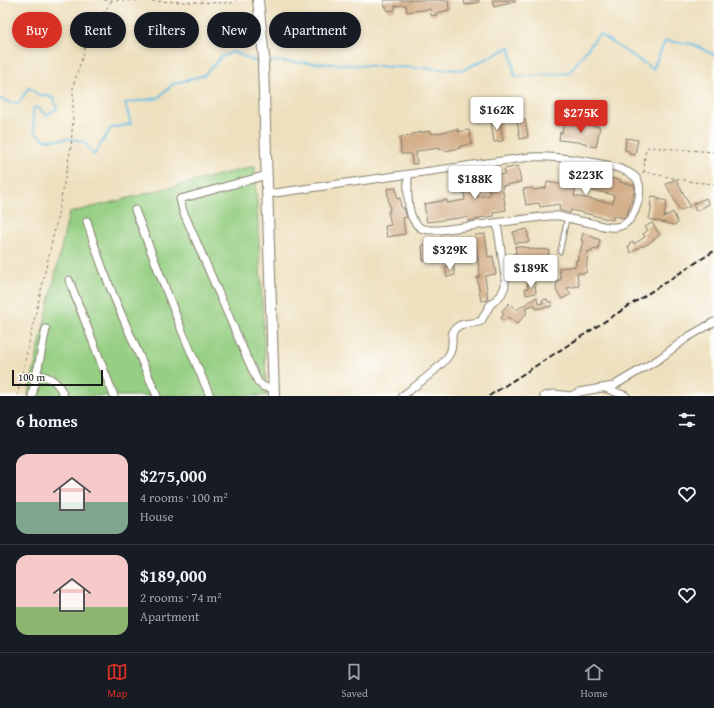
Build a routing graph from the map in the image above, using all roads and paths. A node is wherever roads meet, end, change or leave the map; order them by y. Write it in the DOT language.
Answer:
graph roads {
  1 [pos="104,0"];
  2 [pos="111,0"];
  3 [pos="236,0"];
  4 [pos="258,0"];
  5 [pos="714,152"];
  6 [pos="644,172"];
  7 [pos="408,174"];
  8 [pos="267,175"];
  9 [pos="633,175"];
  10 [pos="714,184"];
  11 [pos="268,194"];
  12 [pos="135,210"];
  13 [pos="567,218"];
  14 [pos="87,221"];
  15 [pos="497,223"];
  16 [pos="560,252"];
  17 [pos="68,280"];
  18 [pos="714,322"];
  19 [pos="46,329"];
  20 [pos="37,375"];
  21 [pos="605,388"];
  22 [pos="271,390"];
  23 [pos="17,396"];
  24 [pos="32,396"];
  25 [pos="64,396"];
  26 [pos="114,396"];
  27 [pos="157,396"];
  28 [pos="210,396"];
  29 [pos="265,396"];
  30 [pos="402,396"];
  31 [pos="544,396"];
  32 [pos="626,396"];
  1 -- 2 [label="path"];
  2 -- 3 [label="path"];
  2 -- 23 [label="path"];
  4 -- 8 [label="street"];
  5 -- 6 [label="path"];
  6 -- 9 [label="path"];
  6 -- 10 [label="path"];
  7 -- 9 [label="street"];
  7 -- 11 [label="street"];
  7 -- 15 [label="street"];
  8 -- 11 [label="street"];
  8 -- 22 [label="street"];
  9 -- 13 [label="street"];
  11 -- 22 [label="street"];
  12 -- 28 [label="street"];
  13 -- 15 [label="street"];
  13 -- 16 [label="lane"];
  14 -- 27 [label="street"];
  15 -- 30 [label="street"];
  17 -- 26 [label="street"];
  18 -- 21 [label="street"];
  19 -- 20 [label="street"];
  20 -- 24 [label="street"];
  20 -- 25 [label="street"];
  21 -- 31 [label="street"];
  21 -- 32 [label="street"];
  22 -- 29 [label="street"];
}
